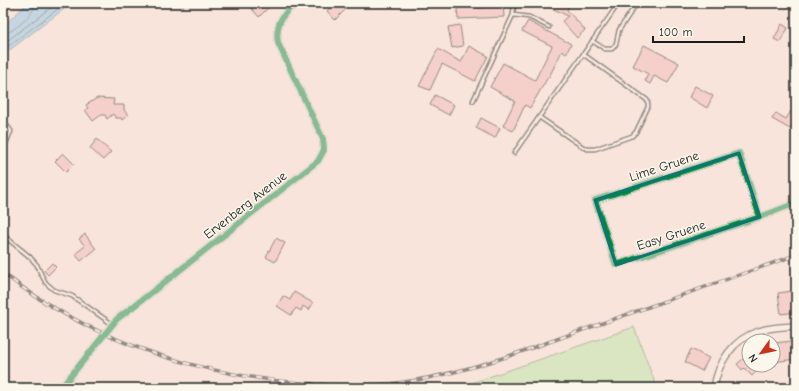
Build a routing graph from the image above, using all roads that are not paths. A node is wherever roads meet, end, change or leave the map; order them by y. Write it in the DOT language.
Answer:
graph roads {
  1 [pos="296,3"];
  2 [pos="514,3"];
  3 [pos="619,3"];
  4 [pos="637,3"];
  5 [pos="513,15"];
  6 [pos="549,27"];
  7 [pos="592,41"];
  8 [pos="583,54"];
  9 [pos="473,101"];
  10 [pos="539,117"];
  11 [pos="3,120"];
  12 [pos="514,153"];
  13 [pos="3,169"];
  14 [pos="596,200"];
  15 [pos="796,203"];
  16 [pos="760,217"];
  17 [pos="3,234"];
  18 [pos="112,324"];
  19 [pos="796,326"];
  20 [pos="61,388"];
  21 [pos="714,388"];
  1 -- 18 [label="street, Ervenberg Avenue"];
  2 -- 5 [label="lane"];
  3 -- 7 [label="lane"];
  4 -- 7 [label="lane"];
  5 -- 6 [label="lane"];
  5 -- 9 [label="lane"];
  7 -- 8 [label="lane"];
  8 -- 10 [label="lane"];
  8 -- 10 [label="lane"];
  10 -- 12 [label="lane"];
  11 -- 13 [label="lane"];
  14 -- 16 [label="street, Lime Gruene"];
  14 -- 16 [label="street, Easy Gruene"];
  15 -- 16 [label="street, Easy Gruene"];
  17 -- 18 [label="lane"];
  18 -- 20 [label="street, Ervenberg Avenue"];
  19 -- 21 [label="street"];
}
